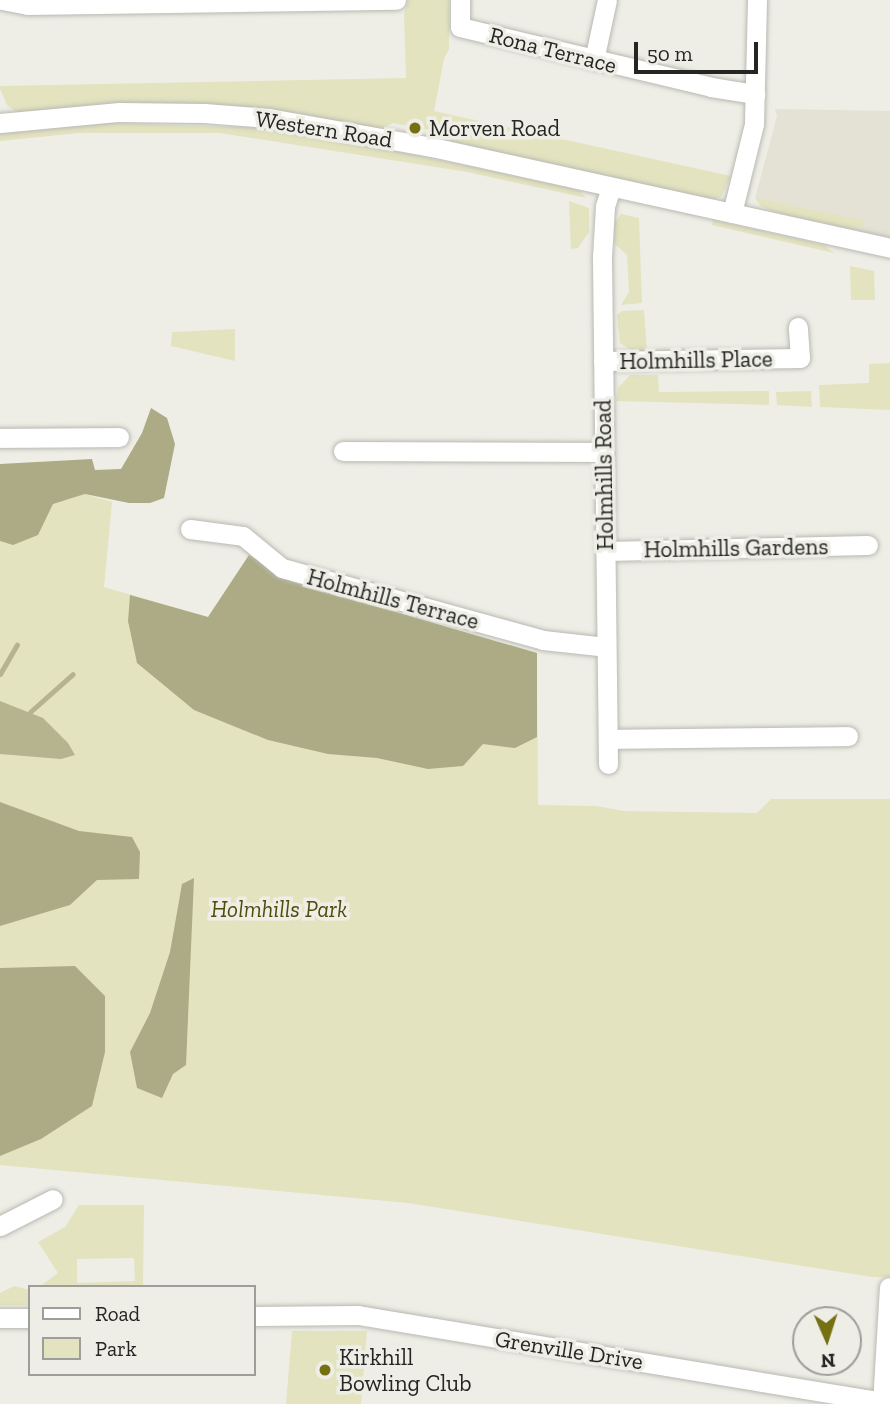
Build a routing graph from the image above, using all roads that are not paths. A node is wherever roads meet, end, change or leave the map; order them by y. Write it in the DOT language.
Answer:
graph roads {
  1 [pos="2,0"];
  2 [pos="396,0"];
  3 [pos="460,0"];
  4 [pos="607,0"];
  5 [pos="757,0"];
  6 [pos="248,1"];
  7 [pos="0,6"];
  8 [pos="594,60"];
  9 [pos="755,94"];
  10 [pos="0,123"];
  11 [pos="611,187"];
  12 [pos="732,214"];
  13 [pos="890,248"];
  14 [pos="798,327"];
  15 [pos="603,361"];
  16 [pos="119,437"];
  17 [pos="0,438"];
  18 [pos="343,451"];
  19 [pos="604,452"];
  20 [pos="190,528"];
  21 [pos="868,545"];
  22 [pos="605,551"];
  23 [pos="607,647"];
  24 [pos="848,736"];
  25 [pos="608,739"];
  26 [pos="608,764"];
  27 [pos="53,1199"];
  28 [pos="0,1226"];
  29 [pos="888,1287"];
  30 [pos="256,1316"];
  31 [pos="0,1318"];
  32 [pos="28,1318"];
  33 [pos="882,1403"];
  1 -- 6 [label="street"];
  1 -- 7 [label="street"];
  2 -- 6 [label="street"];
  3 -- 8 [label="street, Rona Terrace"];
  4 -- 8 [label="street"];
  5 -- 9 [label="street"];
  8 -- 9 [label="street, Rona Terrace"];
  9 -- 12 [label="street"];
  10 -- 11 [label="street, Western Road"];
  11 -- 12 [label="street, Western Road"];
  11 -- 15 [label="street, Holmhills Road"];
  12 -- 13 [label="street, Western Road"];
  14 -- 15 [label="street, Holmhills Place"];
  15 -- 19 [label="street, Holmhills Road"];
  16 -- 17 [label="street"];
  18 -- 19 [label="street"];
  19 -- 22 [label="street, Holmhills Road"];
  20 -- 23 [label="street, Holmhills Terrace"];
  21 -- 22 [label="street, Holmhills Gardens"];
  22 -- 23 [label="street, Holmhills Road"];
  23 -- 25 [label="street, Holmhills Road"];
  24 -- 25 [label="street"];
  25 -- 26 [label="street, Holmhills Road"];
  27 -- 28 [label="street"];
  29 -- 33 [label="street"];
  30 -- 33 [label="street, Grenville Drive"];
  31 -- 32 [label="street"];
}
